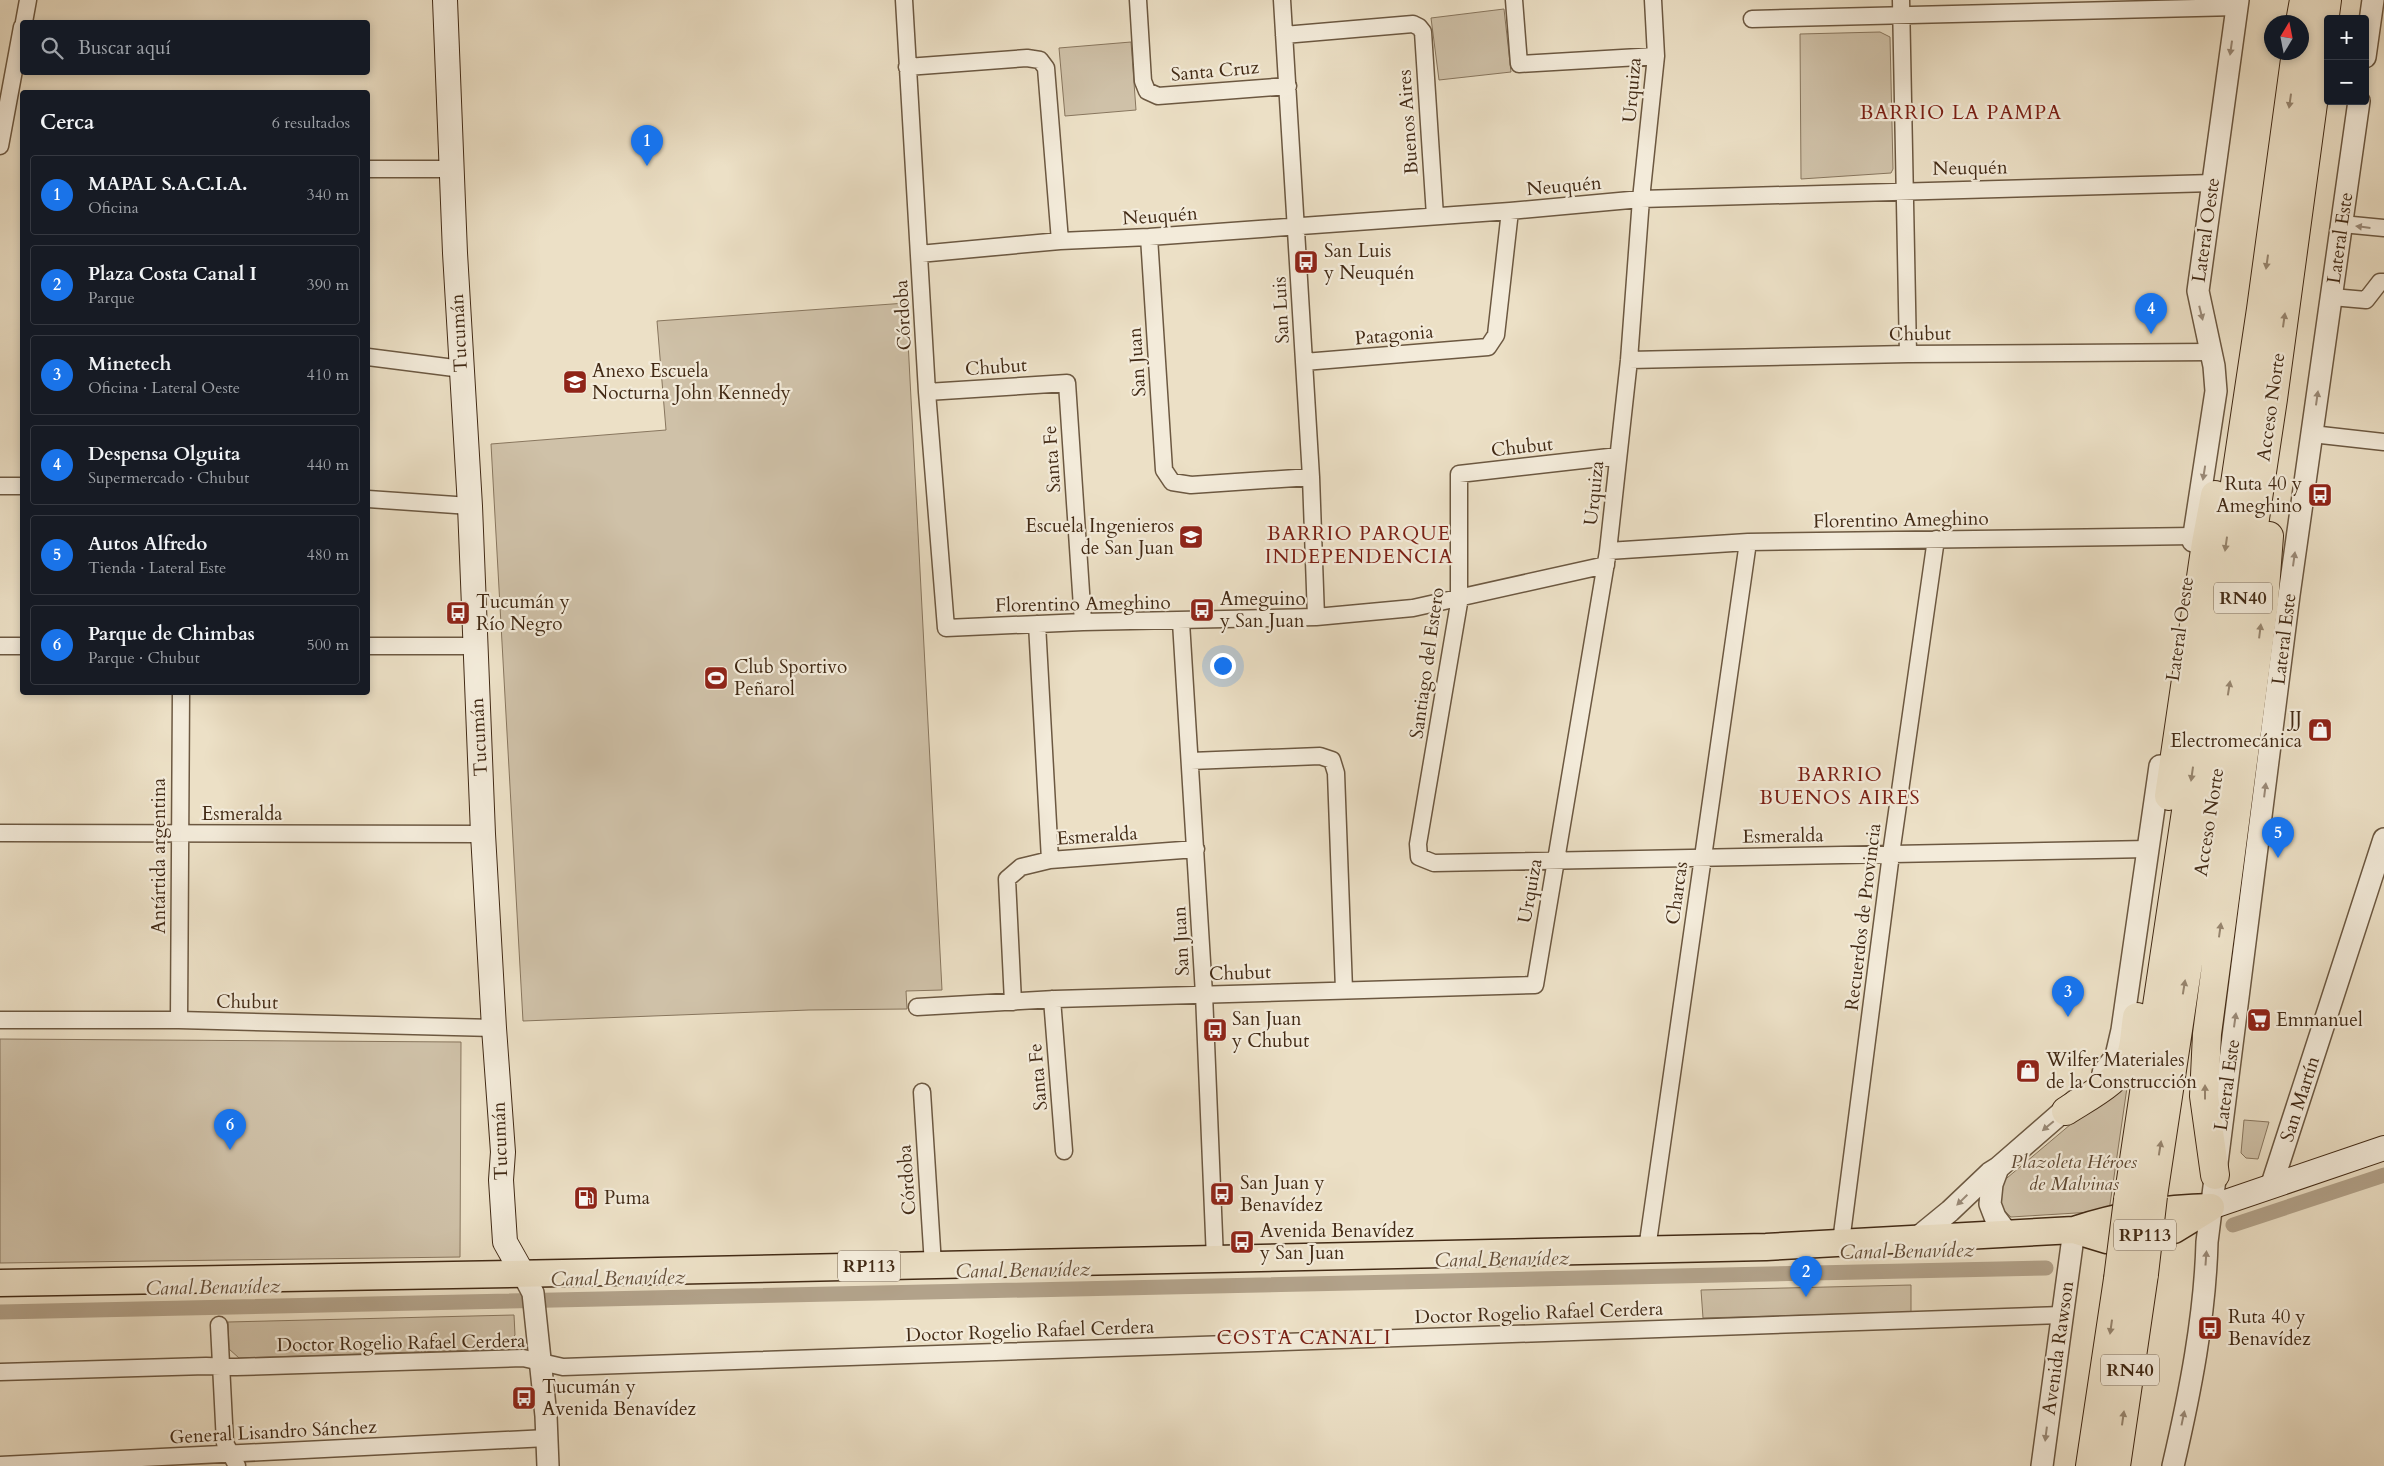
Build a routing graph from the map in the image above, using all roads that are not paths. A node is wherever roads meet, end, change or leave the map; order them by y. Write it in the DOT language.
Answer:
graph roads {
  1 [pos="28,0"];
  2 [pos="445,0"];
  3 [pos="904,0"];
  4 [pos="1138,0"];
  5 [pos="1282,0"];
  6 [pos="1514,0"];
  7 [pos="1653,0"];
  8 [pos="2304,0"];
  9 [pos="2327,0"];
  10 [pos="2373,0"];
  11 [pos="2238,4"];
  12 [pos="1901,7"];
  13 [pos="2301,15"];
  14 [pos="1752,18"];
  15 [pos="24,20"];
  16 [pos="2369,28"];
  17 [pos="20,33"];
  18 [pos="1284,35"];
  19 [pos="1656,56"];
  20 [pos="2295,60"];
  21 [pos="907,67"];
  22 [pos="5,79"];
  23 [pos="1288,86"];
  24 [pos="2358,105"];
  25 [pos="0,146"];
  26 [pos="370,169"];
  27 [pos="451,169"];
  28 [pos="2213,183"];
  29 [pos="1904,190"];
  30 [pos="1641,198"];
  31 [pos="1510,211"];
  32 [pos="1434,216"];
  33 [pos="2342,224"];
  34 [pos="1296,226"];
  35 [pos="2384,228"];
  36 [pos="1149,237"];
  37 [pos="1060,241"];
  38 [pos="920,254"];
  39 [pos="2384,282"];
  40 [pos="2332,297"];
  41 [pos="2261,309"];
  42 [pos="2211,352"];
  43 [pos="1908,354"];
  44 [pos="370,357"];
  45 [pos="1629,360"];
  46 [pos="1304,362"];
  47 [pos="462,369"];
  48 [pos="1067,383"];
  49 [pos="928,392"];
  50 [pos="2273,399"];
  51 [pos="2312,434"];
  52 [pos="2384,442"];
  53 [pos="1618,456"];
  54 [pos="1459,474"];
  55 [pos="1311,477"];
  56 [pos="0,486"];
  57 [pos="20,486"];
  58 [pos="370,499"];
  59 [pos="470,506"];
  60 [pos="2194,536"];
  61 [pos="1936,539"];
  62 [pos="1748,542"];
  63 [pos="1607,558"];
  64 [pos="1459,598"];
  65 [pos="1316,617"];
  66 [pos="1083,622"];
  67 [pos="1181,622"];
  68 [pos="1037,624"];
  69 [pos="946,628"];
  70 [pos="0,646"];
  71 [pos="20,646"];
  72 [pos="370,646"];
  73 [pos="475,646"];
  74 [pos="181,695"];
  75 [pos="1191,761"];
  76 [pos="0,833"];
  77 [pos="179,833"];
  78 [pos="483,834"];
  79 [pos="2384,839"];
  80 [pos="1196,849"];
  81 [pos="2148,849"];
  82 [pos="1891,854"];
  83 [pos="1420,857"];
  84 [pos="1702,858"];
  85 [pos="1050,860"];
  86 [pos="1556,861"];
  87 [pos="1535,985"];
  88 [pos="1344,990"];
  89 [pos="1204,994"];
  90 [pos="1052,1000"];
  91 [pos="1013,1002"];
  92 [pos="917,1007"];
  93 [pos="0,1020"];
  94 [pos="179,1020"];
  95 [pos="494,1028"];
  96 [pos="922,1092"];
  97 [pos="2066,1111"];
  98 [pos="2384,1148"];
  99 [pos="1064,1151"];
  100 [pos="1998,1168"];
  101 [pos="2215,1175"];
  102 [pos="2271,1187"];
  103 [pos="2141,1198"];
  104 [pos="2211,1207"];
  105 [pos="2074,1230"];
  106 [pos="2007,1233"];
  107 [pos="1917,1238"];
  108 [pos="1841,1242"];
  109 [pos="1647,1250"];
  110 [pos="1215,1259"];
  111 [pos="933,1265"];
  112 [pos="2131,1276"];
  113 [pos="0,1283"];
  114 [pos="530,1292"];
  115 [pos="2062,1315"];
  116 [pos="219,1325"];
  117 [pos="540,1362"];
  118 [pos="222,1367"];
  119 [pos="0,1372"];
  120 [pos="547,1438"];
  121 [pos="234,1460"];
  122 [pos="0,1465"];
  123 [pos="548,1466"];
  124 [pos="2042,1466"];
  125 [pos="2090,1466"];
  126 [pos="2116,1466"];
  127 [pos="2173,1466"];
  1 -- 15 [label="street"];
  2 -- 27 [label="main road, Tucumán"];
  3 -- 21 [label="street, Córdoba"];
  4 -- 23 [label="street, Santa Cruz"];
  5 -- 18 [label="street, San Luis"];
  6 -- 19 [label="street"];
  7 -- 19 [label="street, Urquiza"];
  8 -- 13 [label="highway"];
  50 -- 9 [label="highway, Acceso Norte / RN40, one-way"];
  10 -- 16 [label="street"];
  11 -- 12 [label="street"];
  11 -- 28 [label="street, Lateral Oeste, one-way"];
  12 -- 14 [label="street"];
  12 -- 29 [label="street"];
  17 -- 22 [label="street"];
  18 -- 23 [label="street, San Luis"];
  18 -- 32 [label="street, Buenos Aires"];
  19 -- 30 [label="street, Urquiza"];
  20 -- 41 [label="highway, Acceso Norte / RN40, one-way"];
  21 -- 37 [label="street"];
  21 -- 38 [label="street, Córdoba"];
  22 -- 25 [label="street"];
  23 -- 34 [label="street, San Luis"];
  24 -- 33 [label="street, Lateral Este"];
  26 -- 27 [label="street"];
  27 -- 47 [label="main road, Tucumán"];
  28 -- 29 [label="street, Neuquén"];
  28 -- 42 [label="street, Lateral Oeste, one-way"];
  29 -- 30 [label="street, Neuquén"];
  29 -- 43 [label="street"];
  30 -- 31 [label="street, Neuquén"];
  30 -- 45 [label="street, Urquiza"];
  31 -- 32 [label="street, Neuquén"];
  31 -- 46 [label="street, Patagonia"];
  32 -- 34 [label="street, Neuquén"];
  35 -- 33 [label="street, one-way"];
  33 -- 40 [label="street, Lateral Este"];
  34 -- 36 [label="street, Neuquén"];
  34 -- 46 [label="street, San Luis"];
  36 -- 37 [label="street, Neuquén"];
  36 -- 55 [label="street, San Juan"];
  37 -- 38 [label="street, Neuquén"];
  38 -- 49 [label="street, Córdoba"];
  39 -- 40 [label="street"];
  51 -- 40 [label="street, Lateral Este, one-way"];
  41 -- 97 [label="highway"];
  41 -- 103 [label="highway, Acceso Norte / RN40, one-way"];
  42 -- 43 [label="street, Chubut"];
  42 -- 60 [label="street, Lateral Oeste, one-way"];
  43 -- 45 [label="street, Chubut"];
  44 -- 47 [label="street"];
  45 -- 53 [label="street, Urquiza"];
  46 -- 55 [label="street, San Luis"];
  47 -- 59 [label="main road, Tucumán"];
  48 -- 49 [label="street, Chubut"];
  48 -- 66 [label="street, Santa Fe"];
  49 -- 69 [label="street, Córdoba"];
  101 -- 50 [label="highway, one-way"];
  103 -- 50 [label="highway, Acceso Norte / RN40, one-way"];
  51 -- 52 [label="street"];
  101 -- 51 [label="street, Lateral Este, one-way"];
  53 -- 54 [label="street, Chubut"];
  53 -- 63 [label="street, Urquiza"];
  54 -- 64 [label="street, Santiago del Estero"];
  55 -- 65 [label="street, San Luis"];
  56 -- 57 [label="street"];
  58 -- 59 [label="street"];
  59 -- 73 [label="main road, Tucumán"];
  60 -- 61 [label="street, Florentino Ameghino"];
  60 -- 81 [label="street, Lateral Oeste"];
  61 -- 62 [label="street, Florentino Ameghino"];
  61 -- 82 [label="street, Recuerdos de Provincia"];
  62 -- 63 [label="street, Florentino Ameghino"];
  62 -- 84 [label="street, Charcas"];
  63 -- 64 [label="street, Florentino Ameghino"];
  63 -- 86 [label="street, Urquiza"];
  64 -- 65 [label="street, Florentino Ameghino"];
  64 -- 83 [label="street, Santiago del Estero"];
  65 -- 67 [label="street, Florentino Ameghino"];
  66 -- 67 [label="street, Florentino Ameghino"];
  66 -- 68 [label="street, Florentino Ameghino"];
  67 -- 75 [label="street, San Juan"];
  68 -- 69 [label="street, Florentino Ameghino"];
  68 -- 85 [label="street"];
  70 -- 71 [label="street"];
  72 -- 73 [label="street"];
  73 -- 78 [label="main road, Tucumán"];
  74 -- 77 [label="street, Antártida argentina"];
  75 -- 80 [label="street, San Juan"];
  75 -- 88 [label="street"];
  76 -- 77 [label="street, Esmeralda"];
  77 -- 78 [label="street, Esmeralda"];
  77 -- 94 [label="street, Antártida argentina"];
  78 -- 95 [label="main road, Tucumán"];
  79 -- 102 [label="street, San Martín"];
  80 -- 85 [label="street, Esmeralda"];
  80 -- 89 [label="street, San Juan"];
  81 -- 82 [label="street, Esmeralda"];
  81 -- 97 [label="street, Lateral Oeste"];
  82 -- 84 [label="street, Esmeralda"];
  82 -- 108 [label="street, Recuerdos de Provincia"];
  83 -- 86 [label="street, Esmeralda"];
  84 -- 86 [label="street, Esmeralda"];
  84 -- 109 [label="street, Charcas"];
  85 -- 91 [label="street, Esmeralda"];
  86 -- 87 [label="street, Urquiza"];
  87 -- 88 [label="street, Chubut"];
  88 -- 89 [label="street, Chubut"];
  89 -- 90 [label="street, Chubut"];
  89 -- 110 [label="street, San Juan"];
  90 -- 91 [label="street, Chubut"];
  90 -- 99 [label="street, Santa Fe"];
  91 -- 92 [label="street, Chubut"];
  93 -- 94 [label="street, Chubut"];
  94 -- 95 [label="street, Chubut"];
  95 -- 114 [label="main road, Tucumán"];
  96 -- 111 [label="street, Córdoba"];
  97 -- 100 [label="street, Lateral Oeste, one-way"];
  98 -- 102 [label="main road, RP113"];
  100 -- 106 [label="street"];
  100 -- 107 [label="street, Lateral Oeste, one-way"];
  101 -- 104 [label="street, Lateral Este"];
  102 -- 104 [label="main road, RP113"];
  103 -- 112 [label="highway, Acceso Norte / RN40, bridge"];
  104 -- 105 [label="main road, RP113"];
  127 -- 104 [label="street, one-way"];
  105 -- 106 [label="main road, RP113"];
  105 -- 115 [label="street, Avenida Rawson"];
  106 -- 107 [label="main road, RP113"];
  107 -- 108 [label="main road, RP113"];
  108 -- 109 [label="main road, RP113"];
  109 -- 110 [label="main road, RP113"];
  110 -- 111 [label="main road, RP113"];
  111 -- 114 [label="main road, RP113"];
  112 -- 125 [label="highway, Acceso Norte / RN40, one-way"];
  126 -- 112 [label="highway, Acceso Norte / RN40, one-way"];
  113 -- 114 [label="main road, RP113"];
  114 -- 117 [label="street, Tucumán"];
  115 -- 117 [label="street, Doctor Rogelio Rafael Cerdera"];
  115 -- 124 [label="street, Avenida Rawson, one-way"];
  116 -- 118 [label="street"];
  117 -- 118 [label="street, Doctor Rogelio Rafael Cerdera"];
  117 -- 120 [label="street, Tucumán"];
  118 -- 119 [label="street, Doctor Rogelio Rafael Cerdera"];
  118 -- 121 [label="street"];
  120 -- 121 [label="street, General Lisandro Sánchez"];
  120 -- 123 [label="street, Tucumán"];
  121 -- 122 [label="street, General Lisandro Sánchez"];
}
